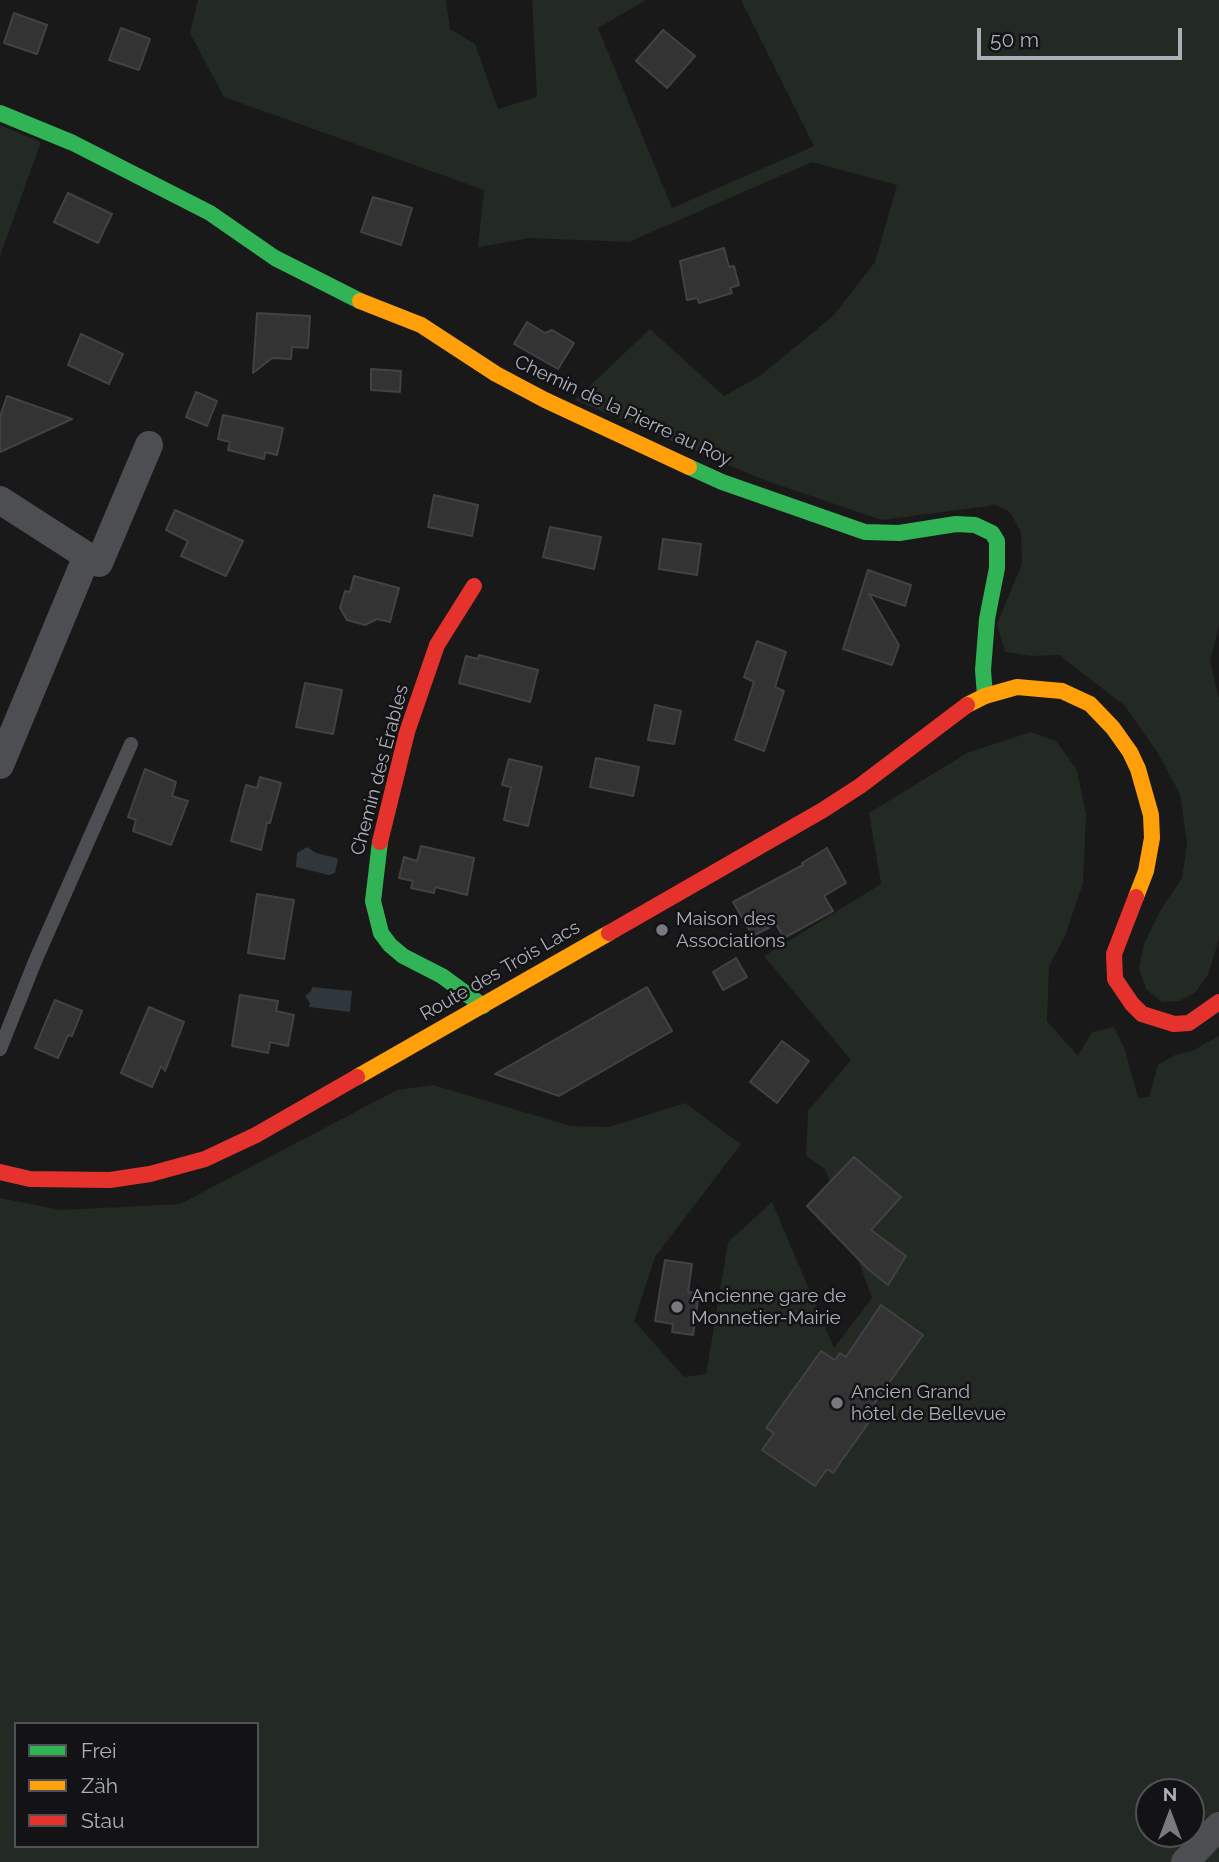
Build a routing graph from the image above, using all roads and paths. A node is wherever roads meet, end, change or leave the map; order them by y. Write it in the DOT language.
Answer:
graph roads {
  1 [pos="0,113"];
  2 [pos="149,445"];
  3 [pos="0,500"];
  4 [pos="87,556"];
  5 [pos="474,586"];
  6 [pos="985,696"];
  7 [pos="131,744"];
  8 [pos="0,765"];
  9 [pos="1219,1002"];
  10 [pos="483,1006"];
  11 [pos="0,1049"];
  12 [pos="0,1172"];
  13 [pos="1219,1826"];
  14 [pos="1185,1862"];
  1 -- 6 [label="street, Chemin de la Pierre au Roy"];
  2 -- 4 [label="street"];
  3 -- 4 [label="street"];
  4 -- 8 [label="street"];
  5 -- 10 [label="street, Chemin des Érables"];
  6 -- 9 [label="street, Route des Trois Lacs"];
  6 -- 10 [label="street, Route des Trois Lacs"];
  7 -- 11 [label="lane"];
  10 -- 12 [label="street, Route des Trois Lacs"];
  13 -- 14 [label="street"];
}
